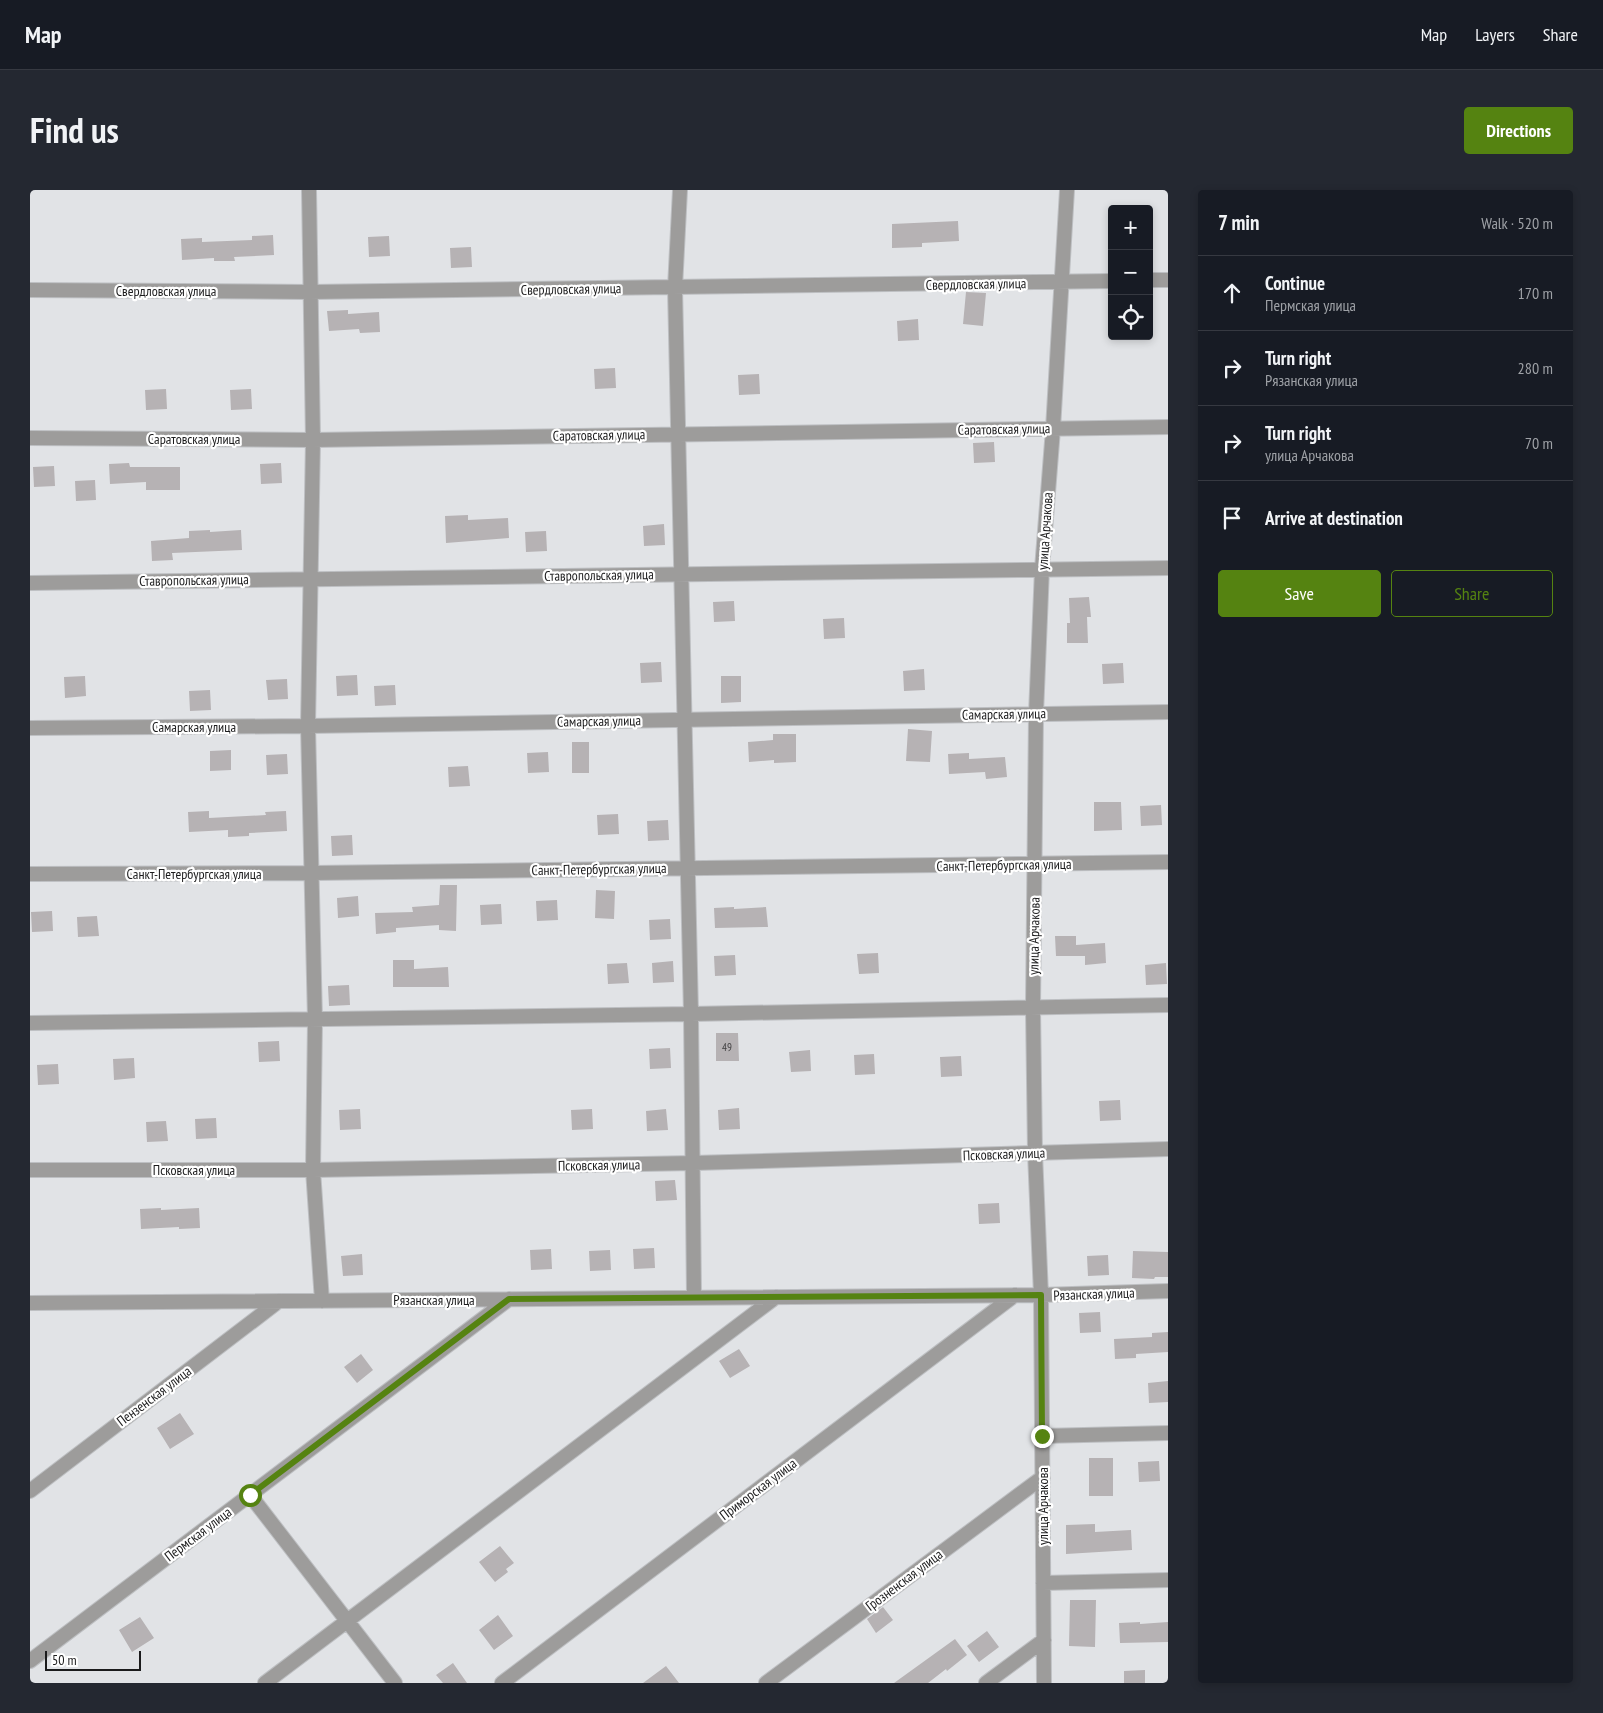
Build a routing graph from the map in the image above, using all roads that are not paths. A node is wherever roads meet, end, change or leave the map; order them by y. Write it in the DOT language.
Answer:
graph roads {
  1 [pos="309,190"];
  2 [pos="680,190"];
  3 [pos="1067,190"];
  4 [pos="1153,280"];
  5 [pos="1168,280"];
  6 [pos="1108,281"];
  7 [pos="1061,283"];
  8 [pos="675,288"];
  9 [pos="30,290"];
  10 [pos="310,292"];
  11 [pos="1168,427"];
  12 [pos="1053,429"];
  13 [pos="679,434"];
  14 [pos="30,438"];
  15 [pos="313,440"];
  16 [pos="1168,568"];
  17 [pos="1042,569"];
  18 [pos="682,574"];
  19 [pos="309,578"];
  20 [pos="30,583"];
  21 [pos="1168,712"];
  22 [pos="1036,714"];
  23 [pos="686,720"];
  24 [pos="308,726"];
  25 [pos="30,728"];
  26 [pos="1168,862"];
  27 [pos="1035,864"];
  28 [pos="688,868"];
  29 [pos="313,873"];
  30 [pos="30,874"];
  31 [pos="1168,1005"];
  32 [pos="1033,1008"];
  33 [pos="692,1014"];
  34 [pos="315,1020"];
  35 [pos="30,1023"];
  36 [pos="1168,1148"];
  37 [pos="1035,1153"];
  38 [pos="694,1163"];
  39 [pos="30,1170"];
  40 [pos="313,1170"];
  41 [pos="1168,1291"];
  42 [pos="1041,1295"];
  43 [pos="1014,1296"];
  44 [pos="776,1297"];
  45 [pos="694,1298"];
  46 [pos="509,1299"];
  47 [pos="279,1301"];
  48 [pos="322,1301"];
  49 [pos="31,1304"];
  50 [pos="1168,1432"];
  51 [pos="1042,1436"];
  52 [pos="1042,1477"];
  53 [pos="30,1491"];
  54 [pos="250,1495"];
  55 [pos="1168,1580"];
  56 [pos="1043,1583"];
  57 [pos="348,1620"];
  58 [pos="1044,1640"];
  59 [pos="30,1661"];
  60 [pos="265,1683"];
  61 [pos="396,1683"];
  62 [pos="502,1683"];
  63 [pos="766,1683"];
  64 [pos="986,1683"];
  65 [pos="1044,1683"];
  1 -- 10 [label="street"];
  2 -- 8 [label="street"];
  3 -- 7 [label="street, улица Арчакова"];
  4 -- 5 [label="street"];
  6 -- 7 [label="street, Свердловская улица"];
  7 -- 8 [label="street, Свердловская улица"];
  7 -- 12 [label="street, улица Арчакова"];
  8 -- 10 [label="street, Свердловская улица"];
  8 -- 13 [label="street"];
  9 -- 10 [label="street, Свердловская улица"];
  10 -- 15 [label="street"];
  11 -- 12 [label="street, Саратовская улица"];
  12 -- 13 [label="street, Саратовская улица"];
  12 -- 17 [label="street, улица Арчакова"];
  13 -- 15 [label="street, Саратовская улица"];
  13 -- 18 [label="street"];
  14 -- 15 [label="street, Саратовская улица"];
  15 -- 19 [label="street"];
  16 -- 17 [label="street, Ставропольская улица"];
  17 -- 18 [label="street, Ставропольская улица"];
  17 -- 22 [label="street, улица Арчакова"];
  18 -- 19 [label="street, Ставропольская улица"];
  18 -- 23 [label="street"];
  19 -- 20 [label="street, Ставропольская улица"];
  19 -- 24 [label="street"];
  21 -- 22 [label="street, Самарская улица"];
  22 -- 23 [label="street, Самарская улица"];
  22 -- 27 [label="street, улица Арчакова"];
  23 -- 24 [label="street, Самарская улица"];
  23 -- 28 [label="street"];
  24 -- 25 [label="street, Самарская улица"];
  24 -- 29 [label="street"];
  26 -- 27 [label="street, Санкт-Петербургская улица"];
  27 -- 28 [label="street, Санкт-Петербургская улица"];
  27 -- 32 [label="street, улица Арчакова"];
  28 -- 29 [label="street, Санкт-Петербургская улица"];
  28 -- 33 [label="street"];
  29 -- 30 [label="street, Санкт-Петербургская улица"];
  29 -- 34 [label="street"];
  31 -- 32 [label="street"];
  32 -- 33 [label="street"];
  32 -- 37 [label="street, улица Арчакова"];
  33 -- 34 [label="street"];
  33 -- 38 [label="street"];
  34 -- 35 [label="street"];
  34 -- 40 [label="street"];
  36 -- 37 [label="street, Псковская улица"];
  37 -- 38 [label="street, Псковская улица"];
  37 -- 42 [label="street, улица Арчакова"];
  38 -- 40 [label="street, Псковская улица"];
  38 -- 45 [label="street"];
  39 -- 40 [label="street, Псковская улица"];
  40 -- 48 [label="street"];
  41 -- 42 [label="street, Рязанская улица"];
  42 -- 43 [label="street, Рязанская улица"];
  42 -- 51 [label="street, улица Арчакова"];
  43 -- 44 [label="street, Рязанская улица"];
  43 -- 62 [label="street, Приморская улица"];
  44 -- 45 [label="street, Рязанская улица"];
  44 -- 57 [label="street"];
  45 -- 46 [label="street, Рязанская улица"];
  46 -- 48 [label="street, Рязанская улица"];
  46 -- 54 [label="street, Пермская улица"];
  47 -- 48 [label="street, Рязанская улица"];
  47 -- 49 [label="street, Рязанская улица"];
  47 -- 53 [label="street, Пензенская улица"];
  50 -- 51 [label="street"];
  51 -- 52 [label="street, улица Арчакова"];
  52 -- 56 [label="street, улица Арчакова"];
  52 -- 63 [label="street, Грозненская улица"];
  54 -- 57 [label="street"];
  54 -- 59 [label="street, Пермская улица"];
  55 -- 56 [label="street"];
  56 -- 58 [label="street, улица Арчакова"];
  57 -- 60 [label="street"];
  57 -- 61 [label="street"];
  58 -- 64 [label="street"];
  58 -- 65 [label="street, улица Арчакова"];
}
